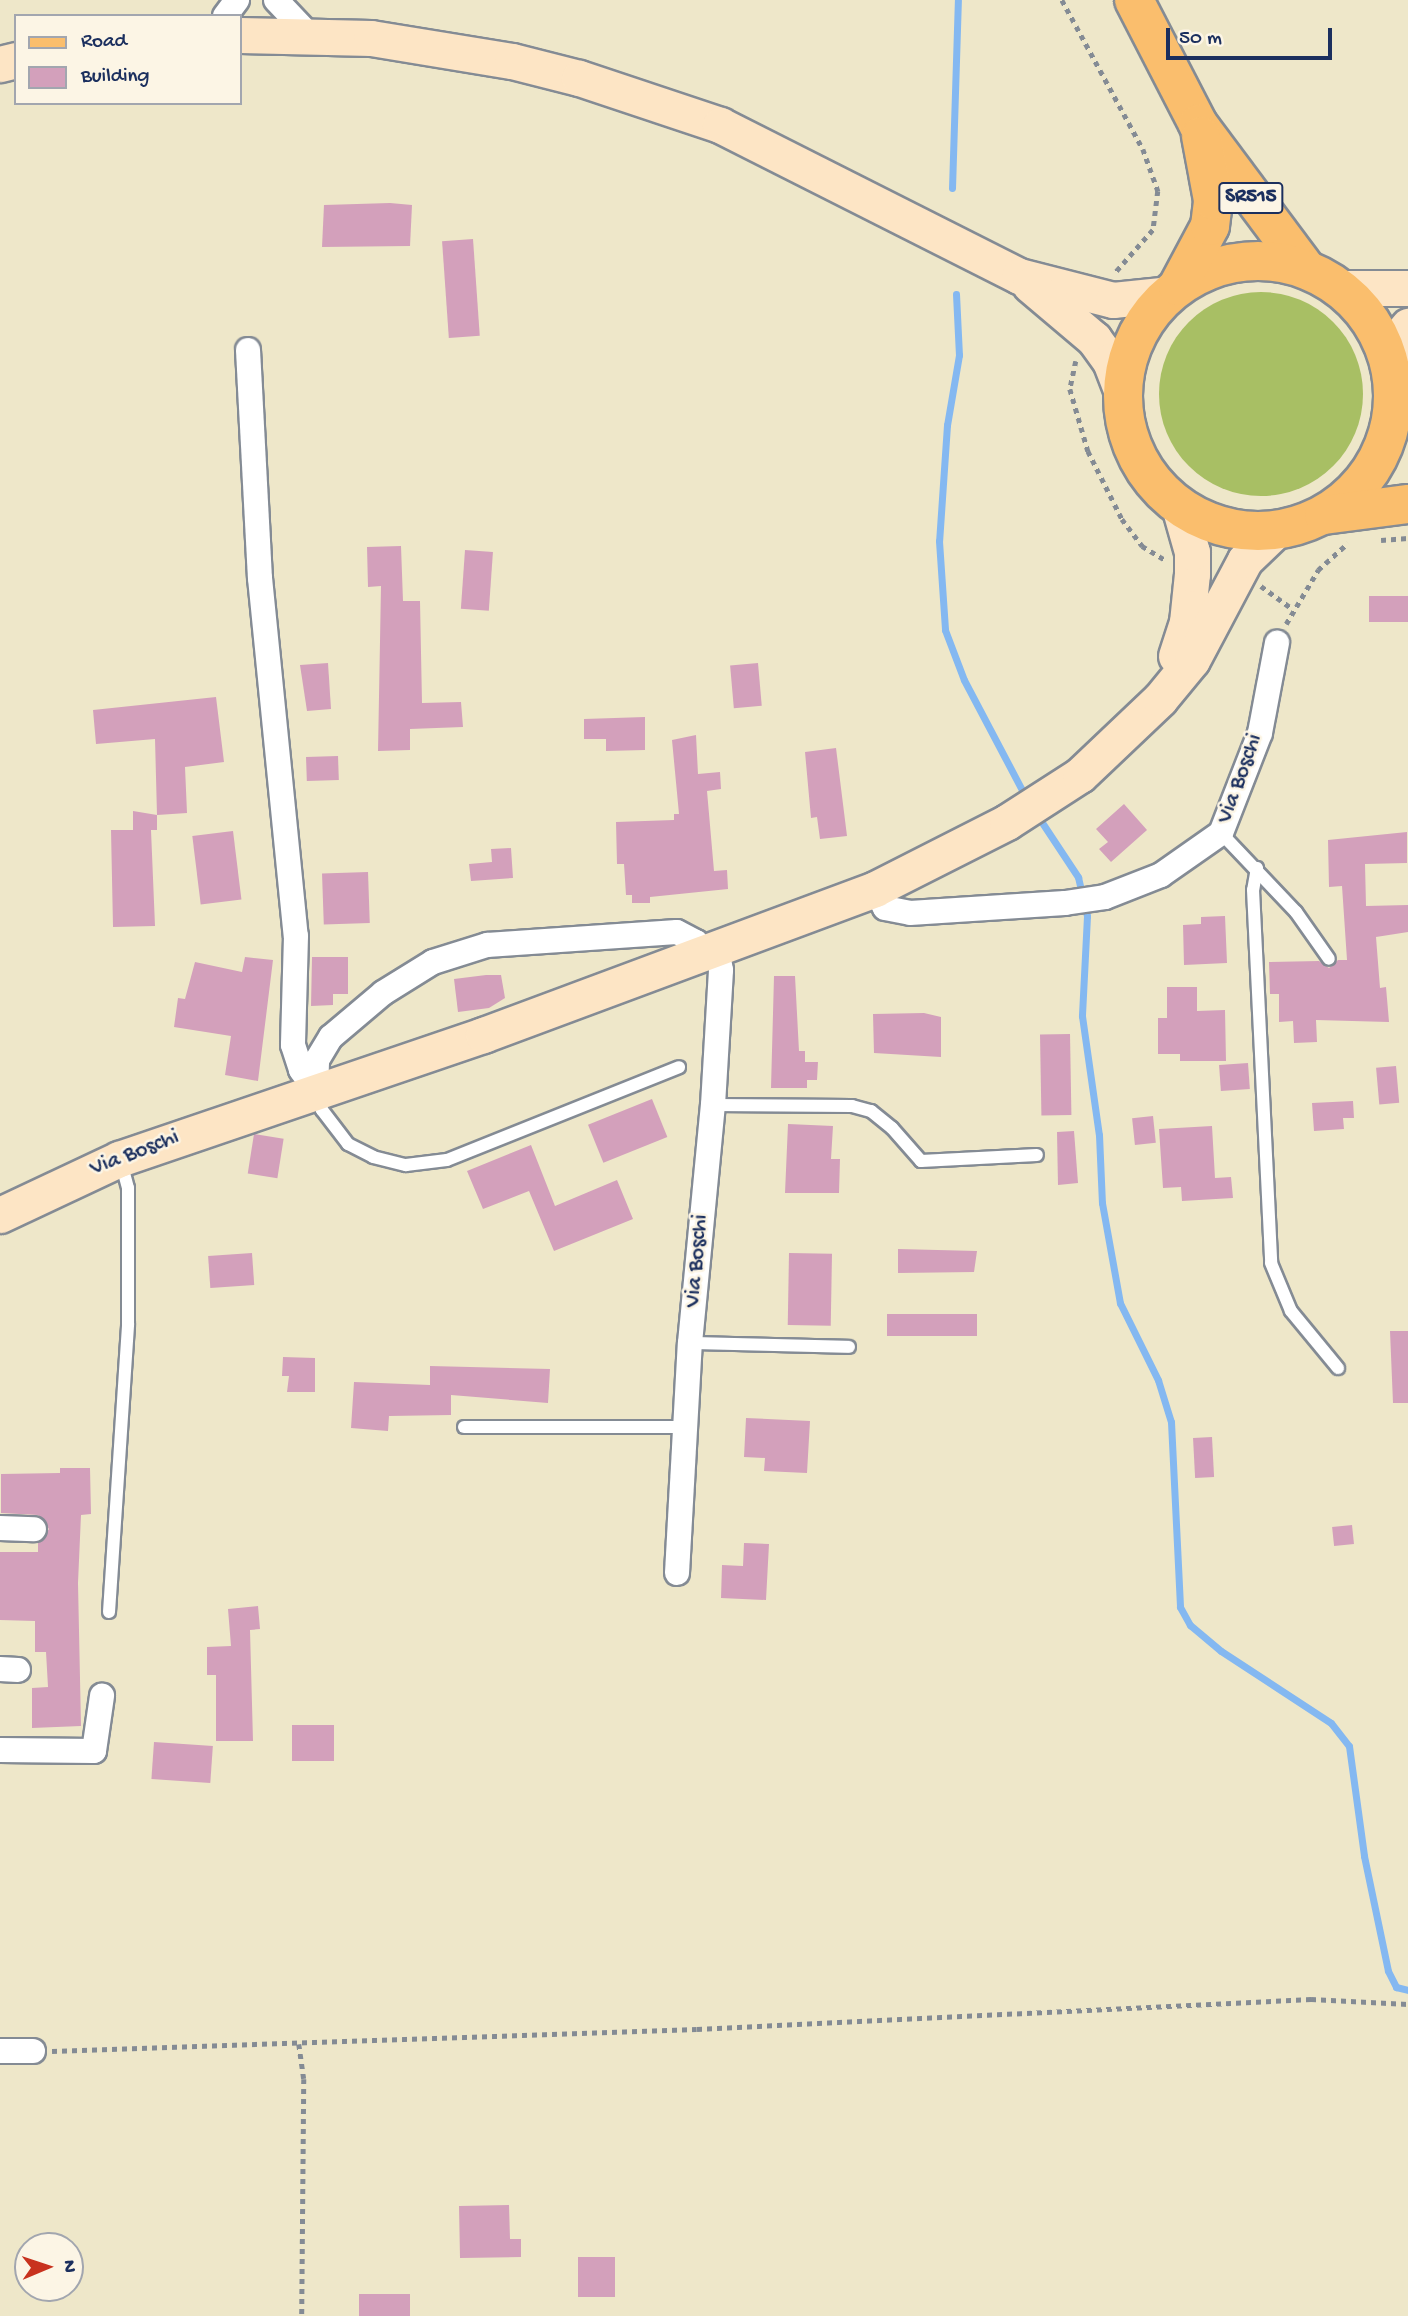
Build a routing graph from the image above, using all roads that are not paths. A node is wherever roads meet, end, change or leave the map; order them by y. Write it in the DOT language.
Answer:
graph roads {
  1 [pos="276,0"];
  2 [pos="1135,0"];
  3 [pos="242,35"];
  4 [pos="310,36"];
  5 [pos="1198,124"];
  6 [pos="1306,270"];
  7 [pos="1019,276"];
  8 [pos="1339,288"];
  9 [pos="1408,288"];
  10 [pos="1173,290"];
  11 [pos="1408,326"];
  12 [pos="248,350"];
  13 [pos="1389,363"];
  14 [pos="1122,392"];
  15 [pos="1400,423"];
  16 [pos="1408,504"];
  17 [pos="1179,506"];
  18 [pos="1322,516"];
  19 [pos="1275,531"];
  20 [pos="1277,643"];
  21 [pos="1160,699"];
  22 [pos="1221,833"];
  23 [pos="1256,868"];
  24 [pos="875,889"];
  25 [pos="709,953"];
  26 [pos="1329,960"];
  27 [pos="679,1067"];
  28 [pos="316,1091"];
  29 [pos="713,1105"];
  30 [pos="1037,1155"];
  31 [pos="119,1158"];
  32 [pos="0,1215"];
  33 [pos="690,1343"];
  34 [pos="849,1347"];
  35 [pos="1338,1368"];
  36 [pos="464,1427"];
  37 [pos="686,1427"];
  38 [pos="0,1528"];
  39 [pos="34,1530"];
  40 [pos="677,1573"];
  41 [pos="109,1612"];
  42 [pos="102,1696"];
  43 [pos="0,1750"];
  44 [pos="33,2051"];
  45 [pos="0,2052"];
  1 -- 4 [label="street"];
  2 -- 5 [label="main road, SR515"];
  3 -- 4 [label="main road"];
  4 -- 7 [label="main road"];
  5 -- 6 [label="main road, SR515"];
  5 -- 10 [label="main road, SR515"];
  6 -- 8 [label="main road"];
  6 -- 10 [label="main road"];
  7 -- 10 [label="main road"];
  7 -- 14 [label="main road"];
  8 -- 9 [label="main road"];
  8 -- 13 [label="main road"];
  10 -- 14 [label="main road"];
  11 -- 13 [label="main road"];
  12 -- 28 [label="street"];
  13 -- 15 [label="main road"];
  14 -- 17 [label="main road"];
  15 -- 18 [label="main road"];
  16 -- 18 [label="main road"];
  17 -- 19 [label="main road"];
  17 -- 21 [label="main road, Via Boschi"];
  18 -- 19 [label="main road"];
  19 -- 21 [label="main road, Via Boschi"];
  20 -- 22 [label="street, Via Boschi"];
  21 -- 24 [label="main road, Via Boschi"];
  22 -- 23 [label="lane"];
  22 -- 24 [label="street, Via Boschi"];
  23 -- 26 [label="lane"];
  23 -- 35 [label="lane"];
  24 -- 25 [label="main road, Via Boschi"];
  25 -- 28 [label="main road, Via Boschi"];
  25 -- 28 [label="street"];
  25 -- 29 [label="street, Via Boschi"];
  27 -- 28 [label="lane"];
  28 -- 31 [label="main road, Via Boschi"];
  29 -- 30 [label="lane"];
  29 -- 33 [label="street, Via Boschi"];
  31 -- 32 [label="main road, Via Boschi"];
  31 -- 41 [label="lane"];
  33 -- 34 [label="lane"];
  33 -- 37 [label="street, Via Boschi"];
  36 -- 37 [label="lane"];
  37 -- 40 [label="street, Via Boschi"];
  38 -- 39 [label="street"];
  42 -- 43 [label="street"];
  44 -- 45 [label="street"];
}
